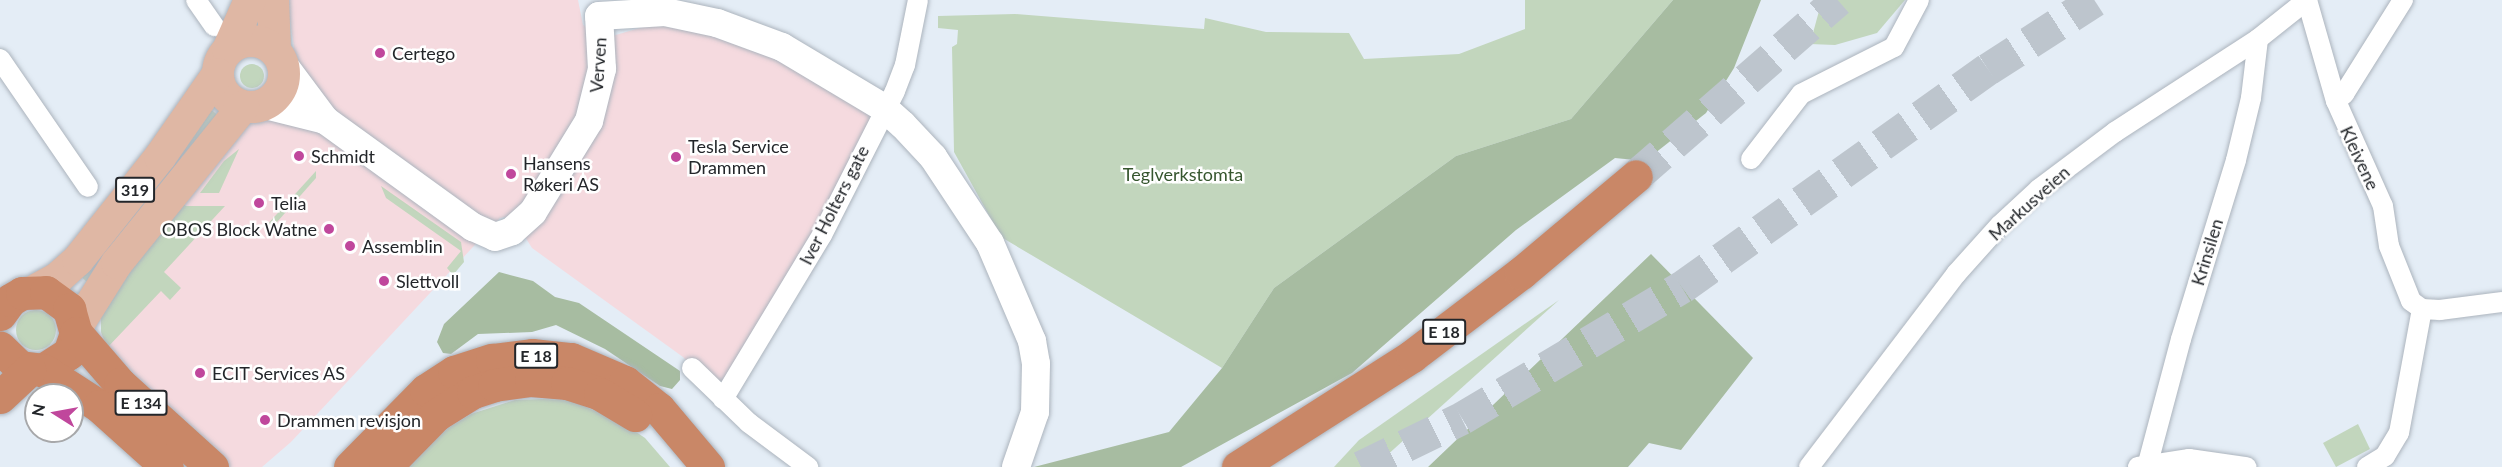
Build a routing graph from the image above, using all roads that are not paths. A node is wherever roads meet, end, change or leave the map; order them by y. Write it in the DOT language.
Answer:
graph roads {
  1 [pos="196,0"];
  2 [pos="250,0"];
  3 [pos="273,0"];
  4 [pos="918,0"];
  5 [pos="1919,0"];
  6 [pos="2307,0"];
  7 [pos="2403,0"];
  8 [pos="597,8"];
  9 [pos="2258,39"];
  10 [pos="220,50"];
  11 [pos="279,58"];
  12 [pos="0,59"];
  13 [pos="2336,101"];
  14 [pos="254,106"];
  15 [pos="884,108"];
  16 [pos="326,120"];
  17 [pos="1751,159"];
  18 [pos="1636,176"];
  19 [pos="88,187"];
  20 [pos="36,290"];
  21 [pos="2502,302"];
  22 [pos="2422,309"];
  23 [pos="0,314"];
  24 [pos="76,330"];
  25 [pos="0,348"];
  26 [pos="692,368"];
  27 [pos="36,370"];
  28 [pos="0,397"];
  29 [pos="723,399"];
  30 [pos="2211,464"];
  31 [pos="2143,465"];
  32 [pos="167,467"];
  33 [pos="212,467"];
  34 [pos="350,467"];
  35 [pos="385,467"];
  36 [pos="686,467"];
  37 [pos="708,467"];
  38 [pos="808,467"];
  39 [pos="1016,467"];
  40 [pos="1238,467"];
  41 [pos="1809,467"];
  42 [pos="2246,467"];
  43 [pos="2367,467"];
  1 -- 10 [label="street"];
  2 -- 10 [label="main road, 319"];
  3 -- 11 [label="main road, 319"];
  4 -- 15 [label="street, Iver Holters gate"];
  5 -- 17 [label="street"];
  6 -- 9 [label="street, Markusveien"];
  6 -- 13 [label="street, Kleivene"];
  7 -- 13 [label="street"];
  8 -- 15 [label="street"];
  8 -- 16 [label="street, Verven"];
  9 -- 31 [label="street, Krinsilen"];
  9 -- 41 [label="street, Markusveien"];
  10 -- 11 [label="main road"];
  10 -- 14 [label="main road"];
  10 -- 20 [label="main road, 319"];
  11 -- 14 [label="main road, 319"];
  11 -- 16 [label="street"];
  12 -- 19 [label="street"];
  13 -- 22 [label="street, Kleivene"];
  14 -- 16 [label="street"];
  14 -- 24 [label="main road, 319"];
  15 -- 29 [label="street, Iver Holters gate"];
  15 -- 39 [label="street"];
  18 -- 40 [label="highway, E 18"];
  20 -- 23 [label="highway"];
  20 -- 24 [label="highway"];
  21 -- 22 [label="street"];
  22 -- 43 [label="street"];
  24 -- 27 [label="highway"];
  24 -- 33 [label="highway, E 134"];
  25 -- 27 [label="highway"];
  26 -- 29 [label="street"];
  27 -- 28 [label="highway"];
  27 -- 32 [label="highway, E 134"];
  29 -- 38 [label="street"];
  30 -- 31 [label="street"];
  30 -- 42 [label="street"];
  34 -- 37 [label="highway, E 18"];
  35 -- 36 [label="highway, E 18"];
}
